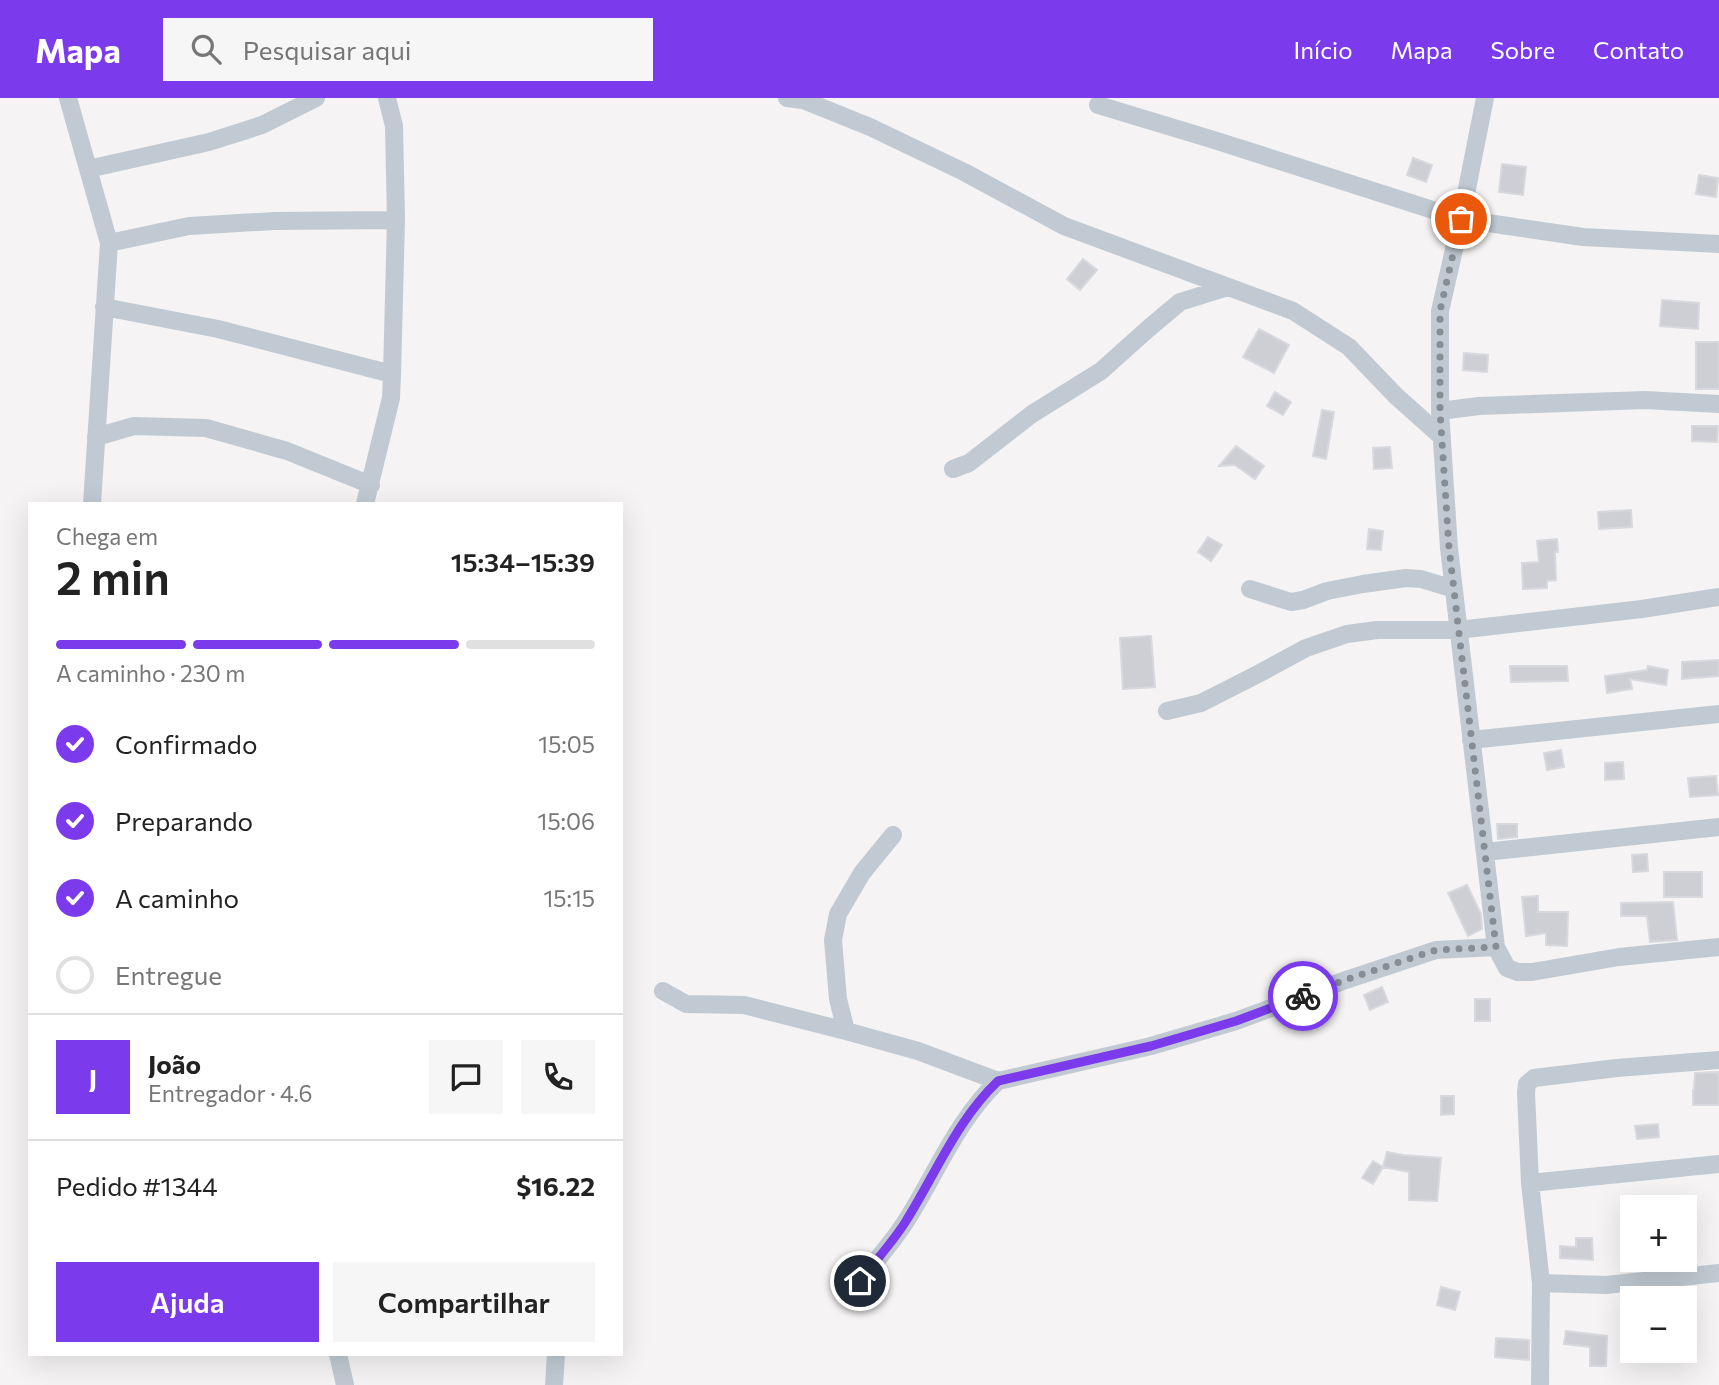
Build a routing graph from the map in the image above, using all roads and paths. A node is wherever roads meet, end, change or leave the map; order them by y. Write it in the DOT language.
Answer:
graph roads {
  1 [pos="68,98"];
  2 [pos="316,98"];
  3 [pos="387,98"];
  4 [pos="788,98"];
  5 [pos="1485,98"];
  6 [pos="1098,106"];
  7 [pos="88,169"];
  8 [pos="1461,219"];
  9 [pos="396,220"];
  10 [pos="109,243"];
  11 [pos="1719,244"];
  12 [pos="1228,287"];
  13 [pos="104,307"];
  14 [pos="393,374"];
  15 [pos="1719,404"];
  16 [pos="1440,411"];
  17 [pos="96,437"];
  18 [pos="1442,437"];
  19 [pos="953,470"];
  20 [pos="371,485"];
  21 [pos="92,502"];
  22 [pos="366,502"];
  23 [pos="1250,589"];
  24 [pos="1454,589"];
  25 [pos="1719,597"];
  26 [pos="1458,629"];
  27 [pos="1167,711"];
  28 [pos="1719,714"];
  29 [pos="1471,740"];
  30 [pos="1719,827"];
  31 [pos="893,835"];
  32 [pos="1485,852"];
  33 [pos="1496,947"];
  34 [pos="1719,947"];
  35 [pos="663,991"];
  36 [pos="846,1031"];
  37 [pos="1719,1060"];
  38 [pos="998,1081"];
  39 [pos="1719,1164"];
  40 [pos="1530,1183"];
  41 [pos="1719,1273"];
  42 [pos="860,1281"];
  43 [pos="1541,1283"];
  44 [pos="338,1356"];
  45 [pos="556,1356"];
  46 [pos="345,1385"];
  47 [pos="554,1385"];
  48 [pos="1540,1385"];
  1 -- 7 [label="street"];
  2 -- 7 [label="street"];
  3 -- 9 [label="street"];
  4 -- 12 [label="street"];
  5 -- 8 [label="street"];
  6 -- 8 [label="street"];
  7 -- 10 [label="street"];
  8 -- 11 [label="street"];
  8 -- 16 [label="street"];
  9 -- 10 [label="street"];
  9 -- 14 [label="street"];
  10 -- 13 [label="street"];
  12 -- 18 [label="street"];
  12 -- 19 [label="street"];
  13 -- 14 [label="street"];
  13 -- 17 [label="street"];
  14 -- 20 [label="street"];
  15 -- 16 [label="street"];
  16 -- 18 [label="street"];
  17 -- 20 [label="street"];
  17 -- 21 [label="street"];
  18 -- 24 [label="street"];
  20 -- 22 [label="street"];
  23 -- 24 [label="street"];
  24 -- 26 [label="street"];
  25 -- 26 [label="street"];
  26 -- 27 [label="street"];
  26 -- 29 [label="street"];
  28 -- 29 [label="street"];
  29 -- 32 [label="street"];
  30 -- 32 [label="street"];
  31 -- 36 [label="street"];
  32 -- 33 [label="street"];
  33 -- 34 [label="street"];
  33 -- 38 [label="street"];
  35 -- 36 [label="street"];
  36 -- 38 [label="street"];
  37 -- 40 [label="street"];
  38 -- 42 [label="street"];
  39 -- 40 [label="street"];
  40 -- 43 [label="street"];
  41 -- 43 [label="street"];
  43 -- 48 [label="street"];
  44 -- 46 [label="street"];
  45 -- 47 [label="street"];
}
